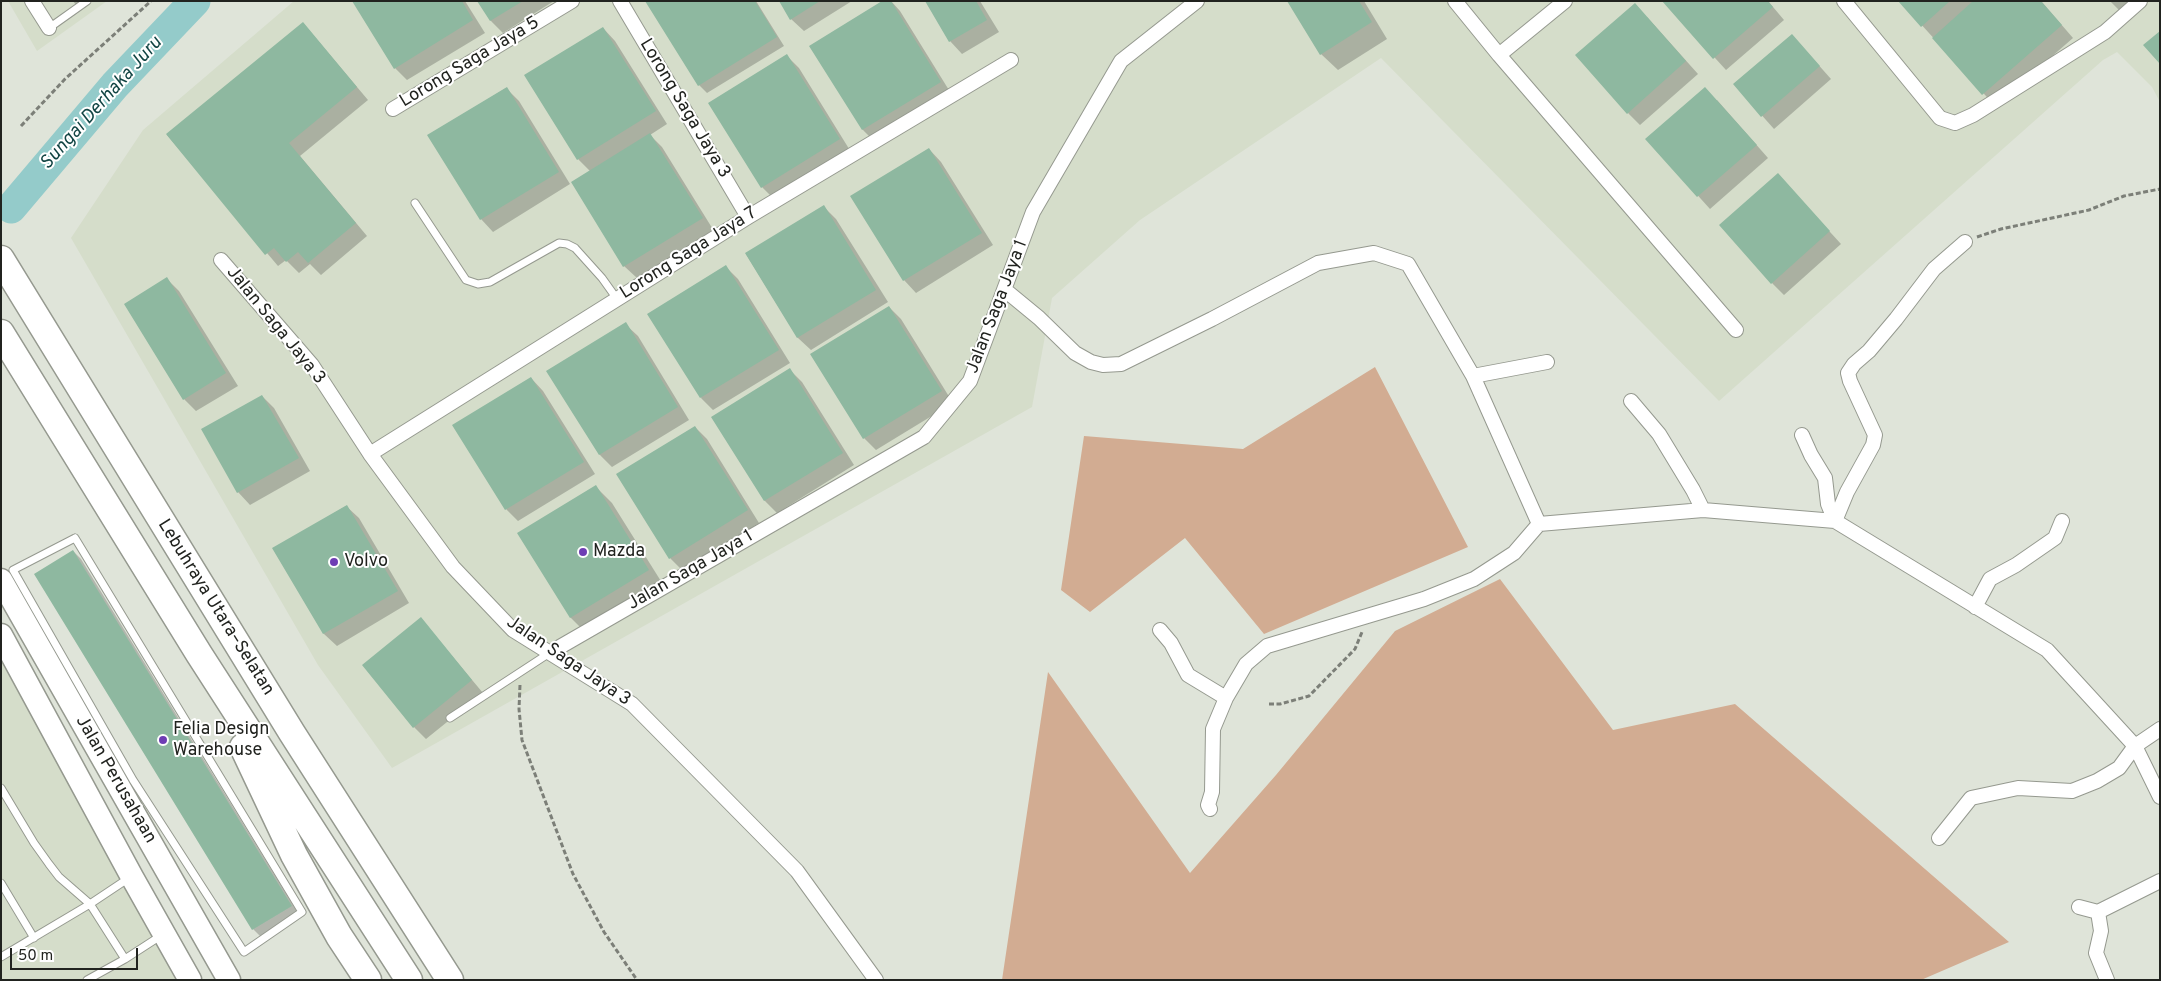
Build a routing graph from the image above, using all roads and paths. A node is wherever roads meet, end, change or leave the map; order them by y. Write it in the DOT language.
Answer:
graph roads {
  1 [pos="32,1"];
  2 [pos="87,1"];
  3 [pos="152,1"];
  4 [pos="572,1"];
  5 [pos="620,1"];
  6 [pos="1197,1"];
  7 [pos="1455,1"];
  8 [pos="1564,1"];
  9 [pos="1844,1"];
  10 [pos="2140,1"];
  11 [pos="49,28"];
  12 [pos="1499,55"];
  13 [pos="1011,60"];
  14 [pos="393,109"];
  15 [pos="22,126"];
  16 [pos="2160,189"];
  17 [pos="415,203"];
  18 [pos="748,217"];
  19 [pos="1965,242"];
  20 [pos="1,259"];
  21 [pos="221,260"];
  22 [pos="1005,290"];
  23 [pos="617,300"];
  24 [pos="1736,330"];
  25 [pos="1,333"];
  26 [pos="1547,362"];
  27 [pos="1473,376"];
  28 [pos="1631,401"];
  29 [pos="1802,435"];
  30 [pos="370,454"];
  31 [pos="1702,510"];
  32 [pos="1835,521"];
  33 [pos="2062,522"];
  34 [pos="1539,524"];
  35 [pos="1,580"];
  36 [pos="1975,607"];
  37 [pos="1369,616"];
  38 [pos="1160,630"];
  39 [pos="1,635"];
  40 [pos="551,652"];
  41 [pos="199,654"];
  42 [pos="521,672"];
  43 [pos="1226,698"];
  44 [pos="1269,704"];
  45 [pos="450,718"];
  46 [pos="2160,729"];
  47 [pos="2135,746"];
  48 [pos="127,784"];
  49 [pos="1,788"];
  50 [pos="2160,797"];
  51 [pos="1210,810"];
  52 [pos="1939,838"];
  53 [pos="132,877"];
  54 [pos="2160,881"];
  55 [pos="1,883"];
  56 [pos="90,904"];
  57 [pos="2079,907"];
  58 [pos="2098,912"];
  59 [pos="164,934"];
  60 [pos="34,938"];
  61 [pos="1,957"];
  62 [pos="125,959"];
  63 [pos="87,980"];
  64 [pos="190,980"];
  65 [pos="229,980"];
  66 [pos="368,980"];
  67 [pos="409,980"];
  68 [pos="450,980"];
  69 [pos="637,980"];
  70 [pos="876,980"];
  71 [pos="2107,980"];
  1 -- 11 [label="street"];
  2 -- 11 [label="lane"];
  3 -- 15 [label="path"];
  4 -- 14 [label="street, Lorong Saga Jaya 5"];
  5 -- 18 [label="street, Lorong Saga Jaya 3"];
  6 -- 22 [label="street, Jalan Saga Jaya 1"];
  7 -- 12 [label="street"];
  8 -- 12 [label="street"];
  9 -- 10 [label="street"];
  12 -- 24 [label="street"];
  13 -- 18 [label="street, Lorong Saga Jaya 7"];
  16 -- 19 [label="path"];
  17 -- 23 [label="lane"];
  18 -- 23 [label="street, Lorong Saga Jaya 7"];
  19 -- 32 [label="street"];
  20 -- 68 [label="highway, Lebuhraya Utara–Selatan"];
  21 -- 30 [label="street, Jalan Saga Jaya 3"];
  22 -- 27 [label="street"];
  22 -- 40 [label="street, Jalan Saga Jaya 1"];
  23 -- 30 [label="street, Lorong Saga Jaya 7"];
  25 -- 41 [label="highway, Lebuhraya Utara–Selatan"];
  26 -- 27 [label="street"];
  27 -- 34 [label="street"];
  28 -- 31 [label="street"];
  29 -- 32 [label="street"];
  30 -- 40 [label="street, Jalan Saga Jaya 3"];
  31 -- 32 [label="street"];
  31 -- 34 [label="street"];
  32 -- 36 [label="street"];
  33 -- 36 [label="street"];
  34 -- 37 [label="street"];
  35 -- 48 [label="main road, Jalan Perusahaan"];
  36 -- 47 [label="street"];
  37 -- 43 [label="street"];
  37 -- 44 [label="path"];
  38 -- 43 [label="street"];
  39 -- 53 [label="main road, Jalan Perusahaan"];
  40 -- 42 [label="lane"];
  40 -- 70 [label="street, Jalan Saga Jaya 3"];
  41 -- 66 [label="highway"];
  41 -- 67 [label="highway, Lebuhraya Utara–Selatan"];
  42 -- 45 [label="lane"];
  42 -- 69 [label="path"];
  43 -- 51 [label="street"];
  46 -- 47 [label="street"];
  47 -- 50 [label="street"];
  47 -- 52 [label="street"];
  48 -- 48 [label="lane"];
  48 -- 65 [label="main road, Jalan Perusahaan"];
  49 -- 56 [label="lane"];
  53 -- 56 [label="lane"];
  53 -- 59 [label="main road, Jalan Perusahaan"];
  54 -- 58 [label="street"];
  55 -- 60 [label="lane"];
  56 -- 60 [label="lane"];
  56 -- 62 [label="lane"];
  57 -- 58 [label="street"];
  58 -- 71 [label="street"];
  59 -- 62 [label="lane"];
  59 -- 64 [label="main road, Jalan Perusahaan"];
  60 -- 61 [label="lane"];
  62 -- 63 [label="lane"];
}
